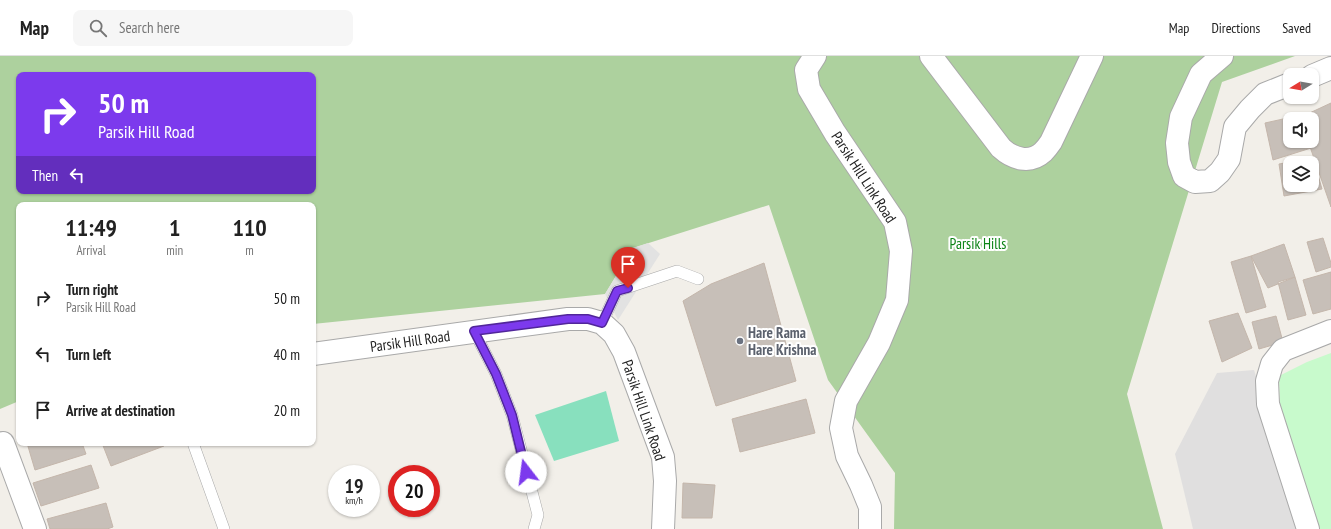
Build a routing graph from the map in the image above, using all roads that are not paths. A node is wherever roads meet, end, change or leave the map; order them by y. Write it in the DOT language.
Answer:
graph roads {
  1 [pos="815,56"];
  2 [pos="931,56"];
  3 [pos="1092,56"];
  4 [pos="1222,56"];
  5 [pos="1331,68"];
  6 [pos="1319,73"];
  7 [pos="1283,87"];
  8 [pos="698,279"];
  9 [pos="602,323"];
  10 [pos="474,331"];
  11 [pos="1331,331"];
  12 [pos="316,354"];
  13 [pos="8,441"];
  14 [pos="194,446"];
  15 [pos="35,529"];
  16 [pos="224,529"];
  17 [pos="534,529"];
  18 [pos="663,529"];
  19 [pos="870,529"];
  20 [pos="1308,529"];
  1 -- 19 [label="street, Parsik Hill Link Road"];
  2 -- 3 [label="street"];
  4 -- 7 [label="street"];
  5 -- 6 [label="street"];
  8 -- 9 [label="lane"];
  9 -- 10 [label="street, Parsik Hill Road"];
  9 -- 18 [label="street, Parsik Hill Link Road"];
  10 -- 12 [label="street, Parsik Hill Road"];
  10 -- 17 [label="lane"];
  11 -- 20 [label="street"];
  13 -- 15 [label="street"];
  14 -- 16 [label="lane"];
}
